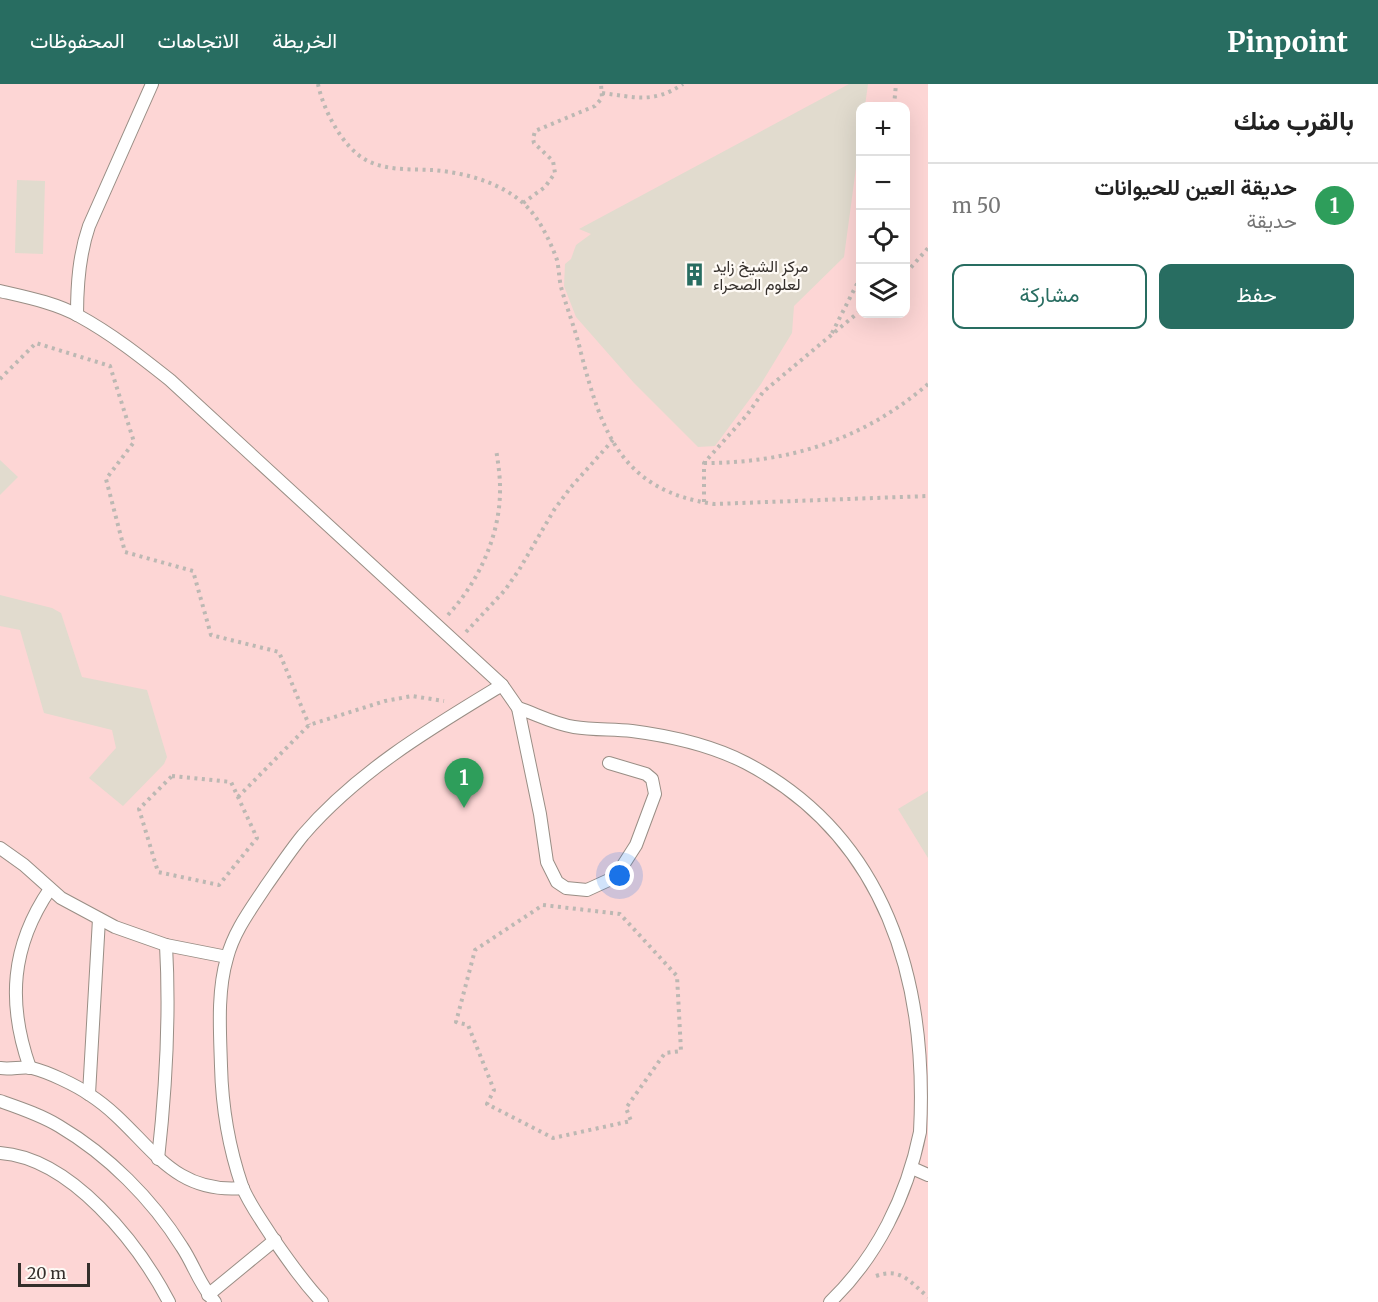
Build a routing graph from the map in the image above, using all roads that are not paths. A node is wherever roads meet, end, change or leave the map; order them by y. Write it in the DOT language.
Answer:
graph roads {
  1 [pos="152,84"];
  2 [pos="0,291"];
  3 [pos="78,315"];
  4 [pos="502,685"];
  5 [pos="518,708"];
  6 [pos="609,763"];
  7 [pos="0,848"];
  8 [pos="50,889"];
  9 [pos="99,919"];
  10 [pos="166,945"];
  11 [pos="227,957"];
  12 [pos="0,1068"];
  13 [pos="30,1068"];
  14 [pos="89,1094"];
  15 [pos="0,1101"];
  16 [pos="0,1153"];
  17 [pos="158,1159"];
  18 [pos="912,1168"];
  19 [pos="928,1175"];
  20 [pos="243,1188"];
  21 [pos="275,1240"];
  22 [pos="212,1298"];
  23 [pos="169,1302"];
  24 [pos="322,1302"];
  25 [pos="830,1302"];
  1 -- 3 [label="lane"];
  2 -- 3 [label="lane"];
  3 -- 4 [label="lane"];
  4 -- 5 [label="lane"];
  4 -- 11 [label="lane"];
  5 -- 6 [label="lane"];
  5 -- 18 [label="lane"];
  7 -- 8 [label="lane"];
  8 -- 9 [label="lane"];
  8 -- 13 [label="lane"];
  9 -- 10 [label="lane"];
  9 -- 14 [label="lane"];
  10 -- 11 [label="lane"];
  10 -- 17 [label="lane"];
  11 -- 20 [label="lane"];
  12 -- 13 [label="lane"];
  13 -- 14 [label="lane"];
  14 -- 17 [label="lane"];
  15 -- 22 [label="lane"];
  16 -- 23 [label="lane"];
  17 -- 20 [label="lane"];
  18 -- 19 [label="lane"];
  18 -- 25 [label="lane"];
  20 -- 21 [label="lane"];
  21 -- 22 [label="lane"];
  21 -- 24 [label="lane"];
}
